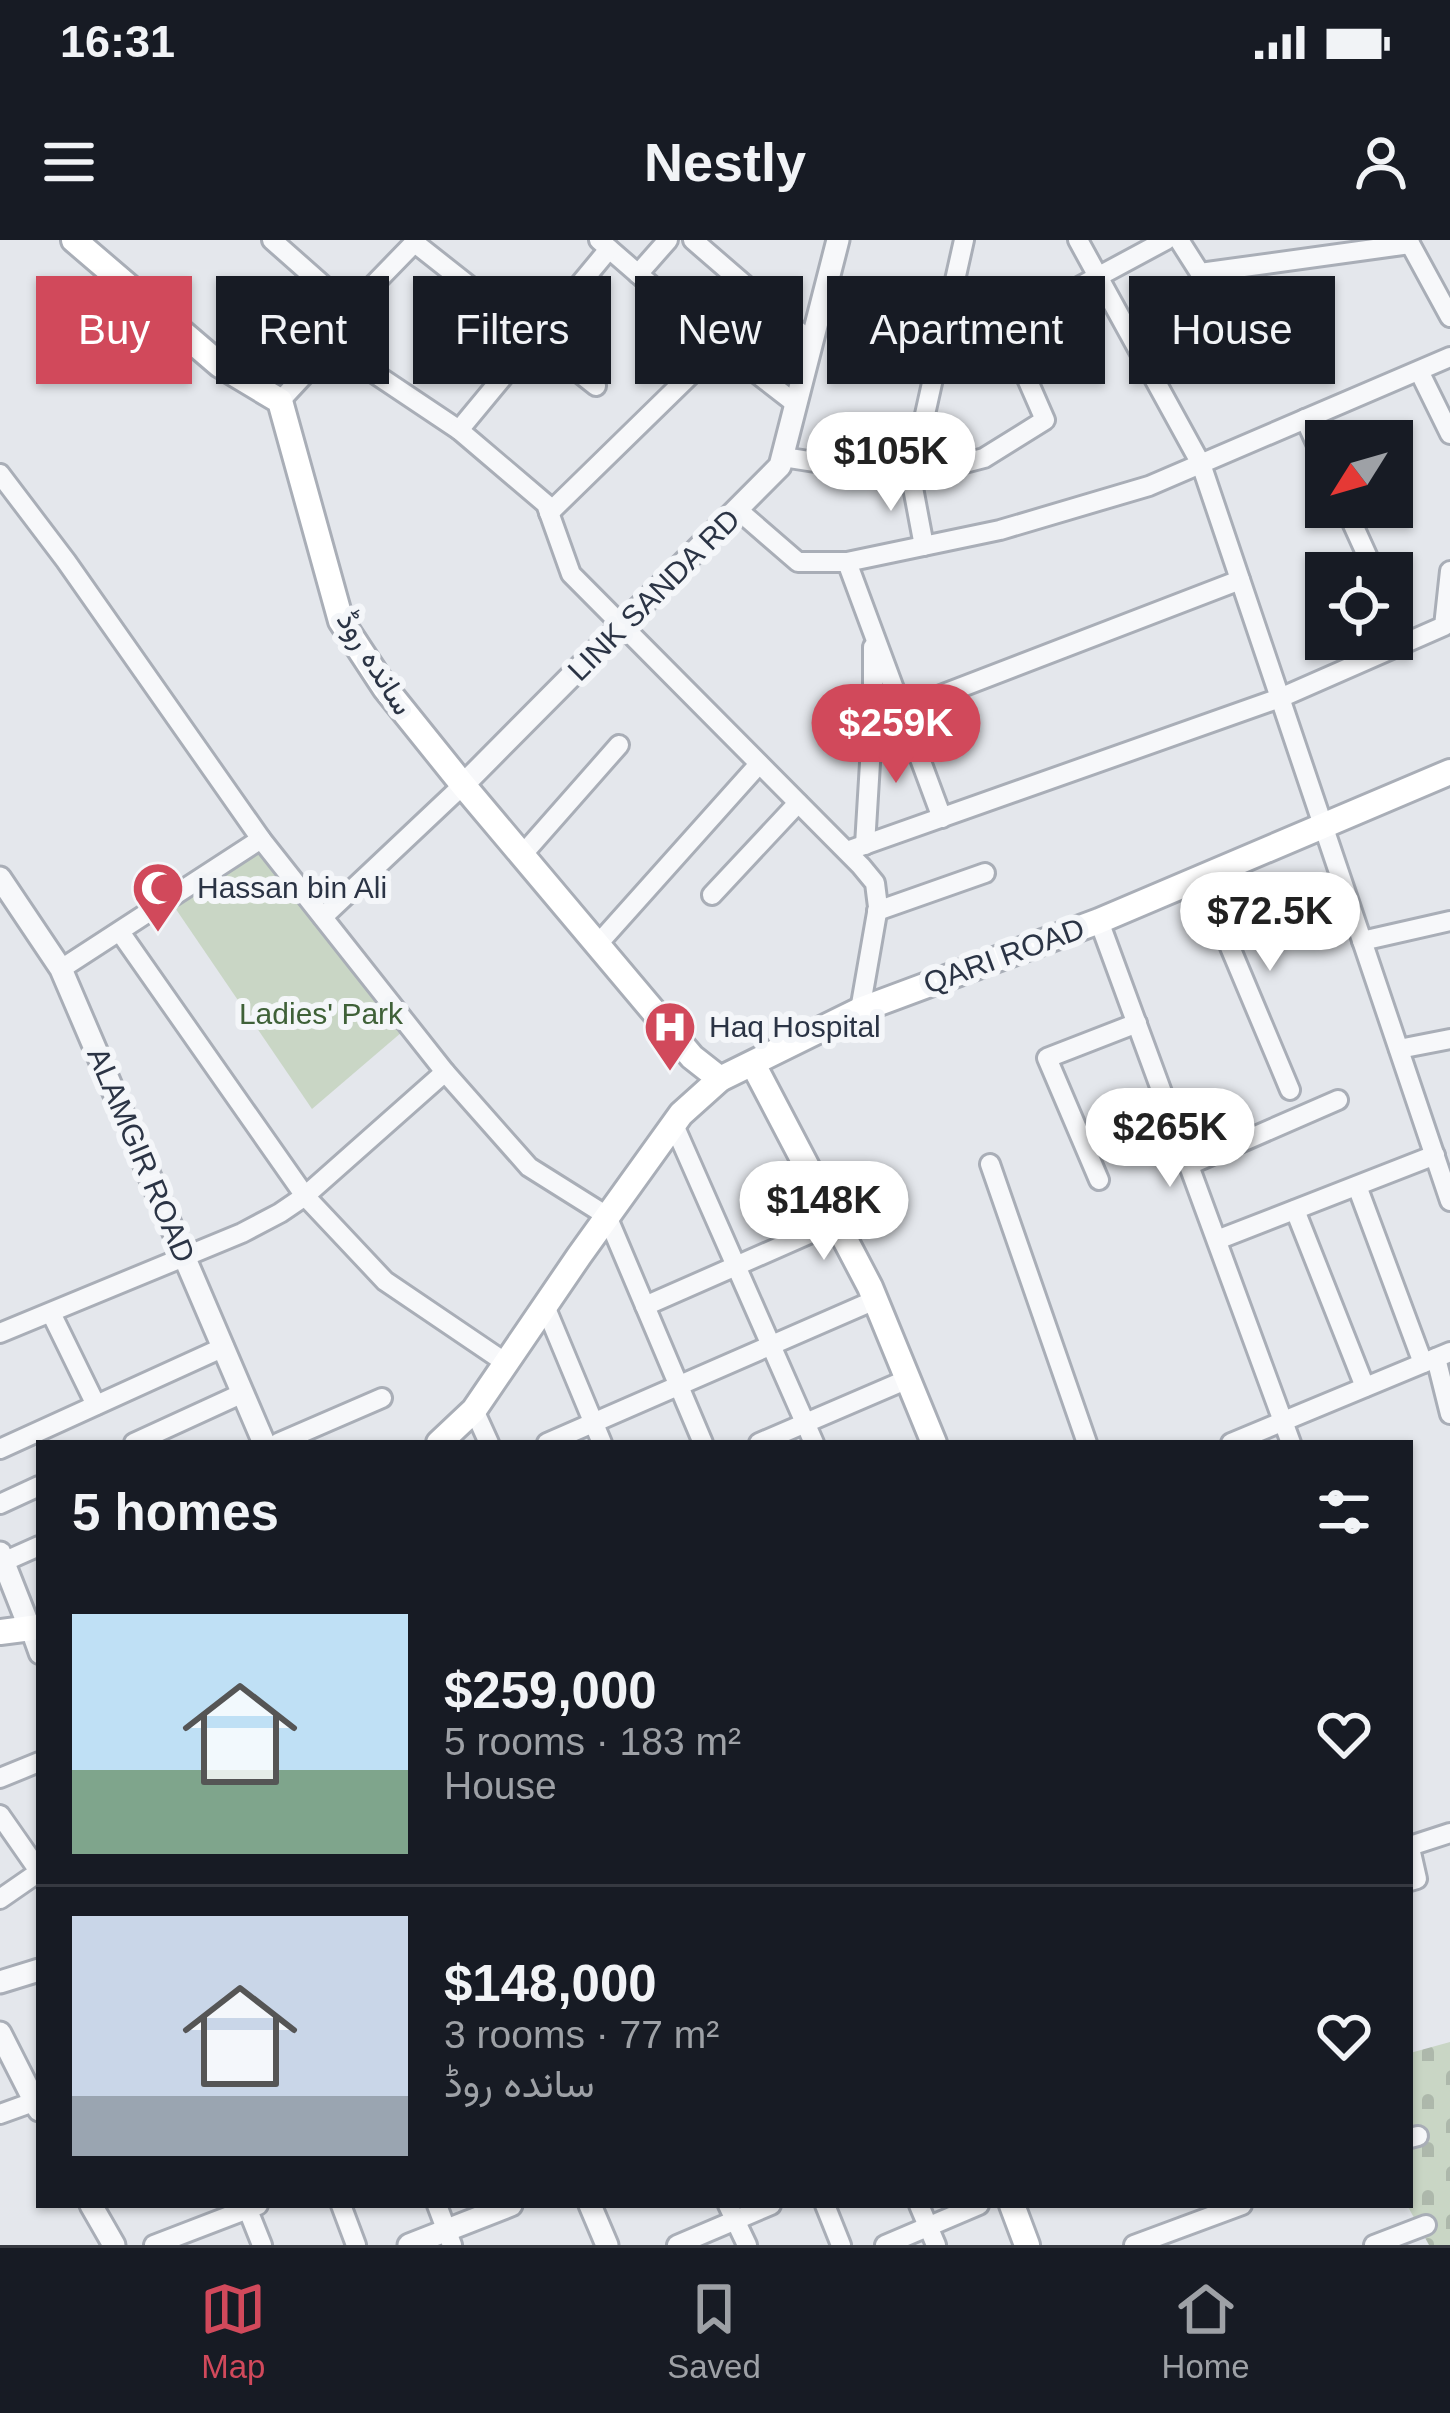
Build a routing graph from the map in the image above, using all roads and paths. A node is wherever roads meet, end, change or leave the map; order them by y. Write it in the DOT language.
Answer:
graph roads {
  1 [pos="74,240"];
  2 [pos="272,240"];
  3 [pos="668,240"];
  4 [pos="693,240"];
  5 [pos="838,240"];
  6 [pos="964,240"];
  7 [pos="1078,240"];
  8 [pos="1166,240"];
  9 [pos="1178,240"];
  10 [pos="1298,240"];
  11 [pos="416,241"];
  12 [pos="1409,242"];
  13 [pos="604,244"];
  14 [pos="1308,258"];
  15 [pos="638,274"];
  16 [pos="459,276"];
  17 [pos="580,276"];
  18 [pos="640,276"];
  19 [pos="735,276"];
  20 [pos="1098,276"];
  21 [pos="1101,276"];
  22 [pos="1105,288"];
  23 [pos="1450,317"];
  24 [pos="803,335"];
  25 [pos="812,343"];
  26 [pos="1450,357"];
  27 [pos="1419,370"];
  28 [pos="497,384"];
  29 [pos="594,384"];
  30 [pos="681,384"];
  31 [pos="771,384"];
  32 [pos="1030,384"];
  33 [pos="596,386"];
  34 [pos="280,401"];
  35 [pos="796,404"];
  36 [pos="1305,419"];
  37 [pos="459,430"];
  38 [pos="1450,434"];
  39 [pos="783,457"];
  40 [pos="1201,464"];
  41 [pos="0,474"];
  42 [pos="911,477"];
  43 [pos="738,510"];
  44 [pos="549,513"];
  45 [pos="924,547"];
  46 [pos="847,562"];
  47 [pos="1450,571"];
  48 [pos="1240,580"];
  49 [pos="622,628"];
  50 [pos="873,634"];
  51 [pos="1413,639"];
  52 [pos="1366,660"];
  53 [pos="1280,698"];
  54 [pos="901,708"];
  55 [pos="873,714"];
  56 [pos="619,745"];
  57 [pos="759,764"];
  58 [pos="1450,772"];
  59 [pos="463,785"];
  60 [pos="798,803"];
  61 [pos="942,818"];
  62 [pos="1323,826"];
  63 [pos="261,839"];
  64 [pos="856,848"];
  65 [pos="523,854"];
  66 [pos="985,873"];
  67 [pos="0,878"];
  68 [pos="1201,878"];
  69 [pos="712,896"];
  70 [pos="877,911"];
  71 [pos="322,917"];
  72 [pos="1099,921"];
  73 [pos="1450,921"];
  74 [pos="120,932"];
  75 [pos="1362,941"];
  76 [pos="598,944"];
  77 [pos="61,969"];
  78 [pos="860,1010"];
  79 [pos="1137,1023"];
  80 [pos="1450,1040"];
  81 [pos="1399,1048"];
  82 [pos="753,1064"];
  83 [pos="445,1072"];
  84 [pos="720,1079"];
  85 [pos="1290,1090"];
  86 [pos="1338,1100"];
  87 [pos="674,1125"];
  88 [pos="1435,1155"];
  89 [pos="990,1164"];
  90 [pos="1190,1165"];
  91 [pos="1099,1180"];
  92 [pos="1357,1186"];
  93 [pos="305,1196"];
  94 [pos="1450,1201"];
  95 [pos="1295,1210"];
  96 [pos="608,1216"];
  97 [pos="836,1222"];
  98 [pos="1217,1240"];
  99 [pos="184,1255"];
  100 [pos="736,1266"];
  101 [pos="875,1300"];
  102 [pos="545,1306"];
  103 [pos="645,1306"];
  104 [pos="51,1312"];
  105 [pos="0,1333"];
  106 [pos="224,1346"];
  107 [pos="771,1346"];
  108 [pos="1436,1357"];
  109 [pos="506,1363"];
  110 [pos="908,1379"];
  111 [pos="679,1385"];
  112 [pos="1365,1387"];
  113 [pos="243,1393"];
  114 [pos="382,1398"];
  115 [pos="96,1405"];
  116 [pos="474,1410"];
  117 [pos="1450,1414"];
  118 [pos="1284,1421"];
  119 [pos="594,1423"];
  120 [pos="805,1423"];
  121 [pos="141,1440"];
  122 [pos="263,1440"];
  123 [pos="285,1440"];
  124 [pos="442,1440"];
  125 [pos="488,1440"];
  126 [pos="554,1440"];
  127 [pos="601,1440"];
  128 [pos="703,1440"];
  129 [pos="766,1440"];
  130 [pos="813,1440"];
  131 [pos="933,1440"];
  132 [pos="1086,1440"];
  133 [pos="1238,1440"];
  134 [pos="1290,1440"];
  135 [pos="0,1449"];
  136 [pos="36,1487"];
  137 [pos="0,1504"];
  138 [pos="36,1547"];
  139 [pos="2,1557"];
  140 [pos="34,1628"];
  141 [pos="0,1632"];
  142 [pos="36,1763"];
  143 [pos="0,1778"];
  144 [pos="0,1814"];
  145 [pos="1450,1833"];
  146 [pos="1413,1846"];
  147 [pos="36,1867"];
  148 [pos="36,1873"];
  149 [pos="0,1899"];
  150 [pos="36,1971"];
  151 [pos="0,1982"];
  152 [pos="0,2033"];
  153 [pos="36,2100"];
  154 [pos="36,2105"];
  155 [pos="0,2114"];
  156 [pos="94,2208"];
  157 [pos="246,2208"];
  158 [pos="252,2208"];
  159 [pos="342,2208"];
  160 [pos="438,2208"];
  161 [pos="505,2208"];
  162 [pos="591,2208"];
  163 [pos="826,2208"];
  164 [pos="921,2208"];
  165 [pos="974,2208"];
  166 [pos="1013,2208"];
  167 [pos="1234,2208"];
  168 [pos="731,2212"];
  169 [pos="1426,2224"];
  170 [pos="932,2236"];
  171 [pos="449,2238"];
  172 [pos="114,2245"];
  173 [pos="154,2245"];
  174 [pos="262,2245"];
  175 [pos="356,2245"];
  176 [pos="409,2245"];
  177 [pos="607,2245"];
  178 [pos="677,2245"];
  179 [pos="747,2245"];
  180 [pos="841,2245"];
  181 [pos="885,2245"];
  182 [pos="1027,2245"];
  183 [pos="1134,2245"];
  184 [pos="1375,2245"];
  1 -- 34 [label="main road"];
  2 -- 11 [label="street"];
  3 -- 15 [label="street"];
  4 -- 19 [label="street"];
  5 -- 25 [label="street, LINK SANDA RD"];
  6 -- 42 [label="street"];
  7 -- 20 [label="street"];
  8 -- 21 [label="street"];
  9 -- 14 [label="street"];
  10 -- 14 [label="street"];
  11 -- 16 [label="street"];
  12 -- 14 [label="street"];
  12 -- 23 [label="street"];
  13 -- 15 [label="street"];
  13 -- 17 [label="street"];
  15 -- 18 [label="street"];
  22 -- 40 [label="street"];
  24 -- 25 [label="street"];
  25 -- 35 [label="street, LINK SANDA RD"];
  26 -- 27 [label="street"];
  27 -- 36 [label="street"];
  27 -- 38 [label="street"];
  28 -- 37 [label="street"];
  29 -- 33 [label="street"];
  30 -- 44 [label="street"];
  31 -- 35 [label="street"];
  32 -- 42 [label="street"];
  34 -- 37 [label="street"];
  34 -- 59 [label="main road, ساندہ روڈ"];
  35 -- 39 [label="street, LINK SANDA RD"];
  36 -- 40 [label="street"];
  37 -- 44 [label="street"];
  39 -- 42 [label="street"];
  39 -- 43 [label="street, LINK SANDA RD"];
  40 -- 45 [label="street"];
  40 -- 48 [label="street"];
  41 -- 63 [label="street"];
  42 -- 45 [label="street"];
  43 -- 46 [label="street"];
  43 -- 49 [label="street, LINK SANDA RD"];
  44 -- 49 [label="street"];
  45 -- 46 [label="street"];
  46 -- 50 [label="street"];
  47 -- 51 [label="street"];
  48 -- 53 [label="street"];
  48 -- 54 [label="street"];
  49 -- 57 [label="street"];
  49 -- 59 [label="street, LINK SANDA RD"];
  50 -- 54 [label="street"];
  50 -- 55 [label="street"];
  52 -- 53 [label="street"];
  53 -- 61 [label="street"];
  53 -- 62 [label="street"];
  54 -- 55 [label="street"];
  54 -- 61 [label="street"];
  55 -- 64 [label="street"];
  56 -- 65 [label="street"];
  57 -- 60 [label="street"];
  57 -- 76 [label="street"];
  58 -- 62 [label="main road, QARI ROAD"];
  59 -- 65 [label="main road, ساندہ روڈ"];
  59 -- 71 [label="street"];
  60 -- 64 [label="street"];
  60 -- 69 [label="street"];
  61 -- 64 [label="street"];
  62 -- 68 [label="main road, QARI ROAD"];
  62 -- 75 [label="street"];
  63 -- 71 [label="street"];
  63 -- 74 [label="street"];
  64 -- 70 [label="street"];
  65 -- 76 [label="main road, ساندہ روڈ"];
  66 -- 70 [label="street"];
  67 -- 77 [label="street, ALAMGIR ROAD"];
  68 -- 72 [label="main road, QARI ROAD"];
  68 -- 85 [label="street"];
  70 -- 78 [label="street"];
  71 -- 83 [label="street"];
  72 -- 78 [label="main road, QARI ROAD"];
  72 -- 79 [label="street"];
  73 -- 75 [label="street"];
  74 -- 77 [label="street"];
  74 -- 93 [label="street"];
  75 -- 81 [label="street"];
  76 -- 84 [label="main road, ساندہ روڈ"];
  77 -- 99 [label="street, ALAMGIR ROAD"];
  78 -- 82 [label="main road, QARI ROAD"];
  79 -- 90 [label="street"];
  79 -- 91 [label="street"];
  80 -- 81 [label="street"];
  81 -- 88 [label="street"];
  82 -- 84 [label="main road, QARI ROAD"];
  82 -- 97 [label="main road"];
  83 -- 93 [label="street"];
  83 -- 96 [label="street"];
  84 -- 87 [label="main road, QARI ROAD"];
  86 -- 90 [label="street"];
  87 -- 96 [label="main road, QARI ROAD"];
  87 -- 100 [label="street"];
  88 -- 92 [label="street"];
  88 -- 94 [label="street"];
  89 -- 132 [label="street"];
  90 -- 98 [label="street"];
  92 -- 95 [label="street"];
  92 -- 108 [label="street"];
  93 -- 99 [label="street"];
  93 -- 109 [label="street"];
  95 -- 98 [label="street"];
  95 -- 112 [label="street"];
  96 -- 102 [label="main road, QARI ROAD"];
  96 -- 103 [label="street"];
  97 -- 100 [label="street"];
  97 -- 101 [label="main road"];
  98 -- 118 [label="street"];
  99 -- 104 [label="street"];
  99 -- 106 [label="street, ALAMGIR ROAD"];
  100 -- 103 [label="street"];
  100 -- 107 [label="street"];
  101 -- 107 [label="street"];
  101 -- 110 [label="main road"];
  102 -- 109 [label="main road, QARI ROAD"];
  102 -- 119 [label="street"];
  103 -- 111 [label="street"];
  104 -- 105 [label="street"];
  104 -- 115 [label="street"];
  106 -- 113 [label="street, ALAMGIR ROAD"];
  106 -- 115 [label="street"];
  107 -- 111 [label="street"];
  107 -- 120 [label="street"];
  108 -- 112 [label="street"];
  108 -- 117 [label="street"];
  109 -- 116 [label="main road, QARI ROAD"];
  110 -- 120 [label="street"];
  110 -- 131 [label="main road"];
  111 -- 119 [label="street"];
  111 -- 128 [label="street"];
  112 -- 118 [label="street"];
  113 -- 121 [label="street"];
  113 -- 122 [label="street, ALAMGIR ROAD"];
  114 -- 123 [label="street"];
  115 -- 135 [label="street"];
  116 -- 124 [label="main road, QARI ROAD"];
  116 -- 125 [label="street"];
  118 -- 133 [label="street"];
  118 -- 134 [label="street"];
  119 -- 126 [label="street"];
  119 -- 127 [label="street"];
  120 -- 129 [label="street"];
  120 -- 130 [label="street"];
  136 -- 137 [label="street"];
  138 -- 139 [label="street"];
  139 -- 140 [label="street"];
  140 -- 141 [label="main road"];
  142 -- 143 [label="street"];
  144 -- 147 [label="street"];
  145 -- 146 [label="street"];
  148 -- 149 [label="street"];
  150 -- 151 [label="street"];
  152 -- 153 [label="street"];
  154 -- 155 [label="street"];
  156 -- 172 [label="street"];
  157 -- 173 [label="street"];
  158 -- 174 [label="street"];
  159 -- 175 [label="street"];
  160 -- 171 [label="street"];
  161 -- 171 [label="street"];
  162 -- 177 [label="street"];
  163 -- 180 [label="street"];
  164 -- 170 [label="street"];
  165 -- 170 [label="street"];
  166 -- 182 [label="main road"];
  167 -- 183 [label="street"];
  168 -- 178 [label="street"];
  168 -- 179 [label="street"];
  169 -- 184 [label="street"];
  170 -- 181 [label="street"];
  171 -- 176 [label="street"];
}
